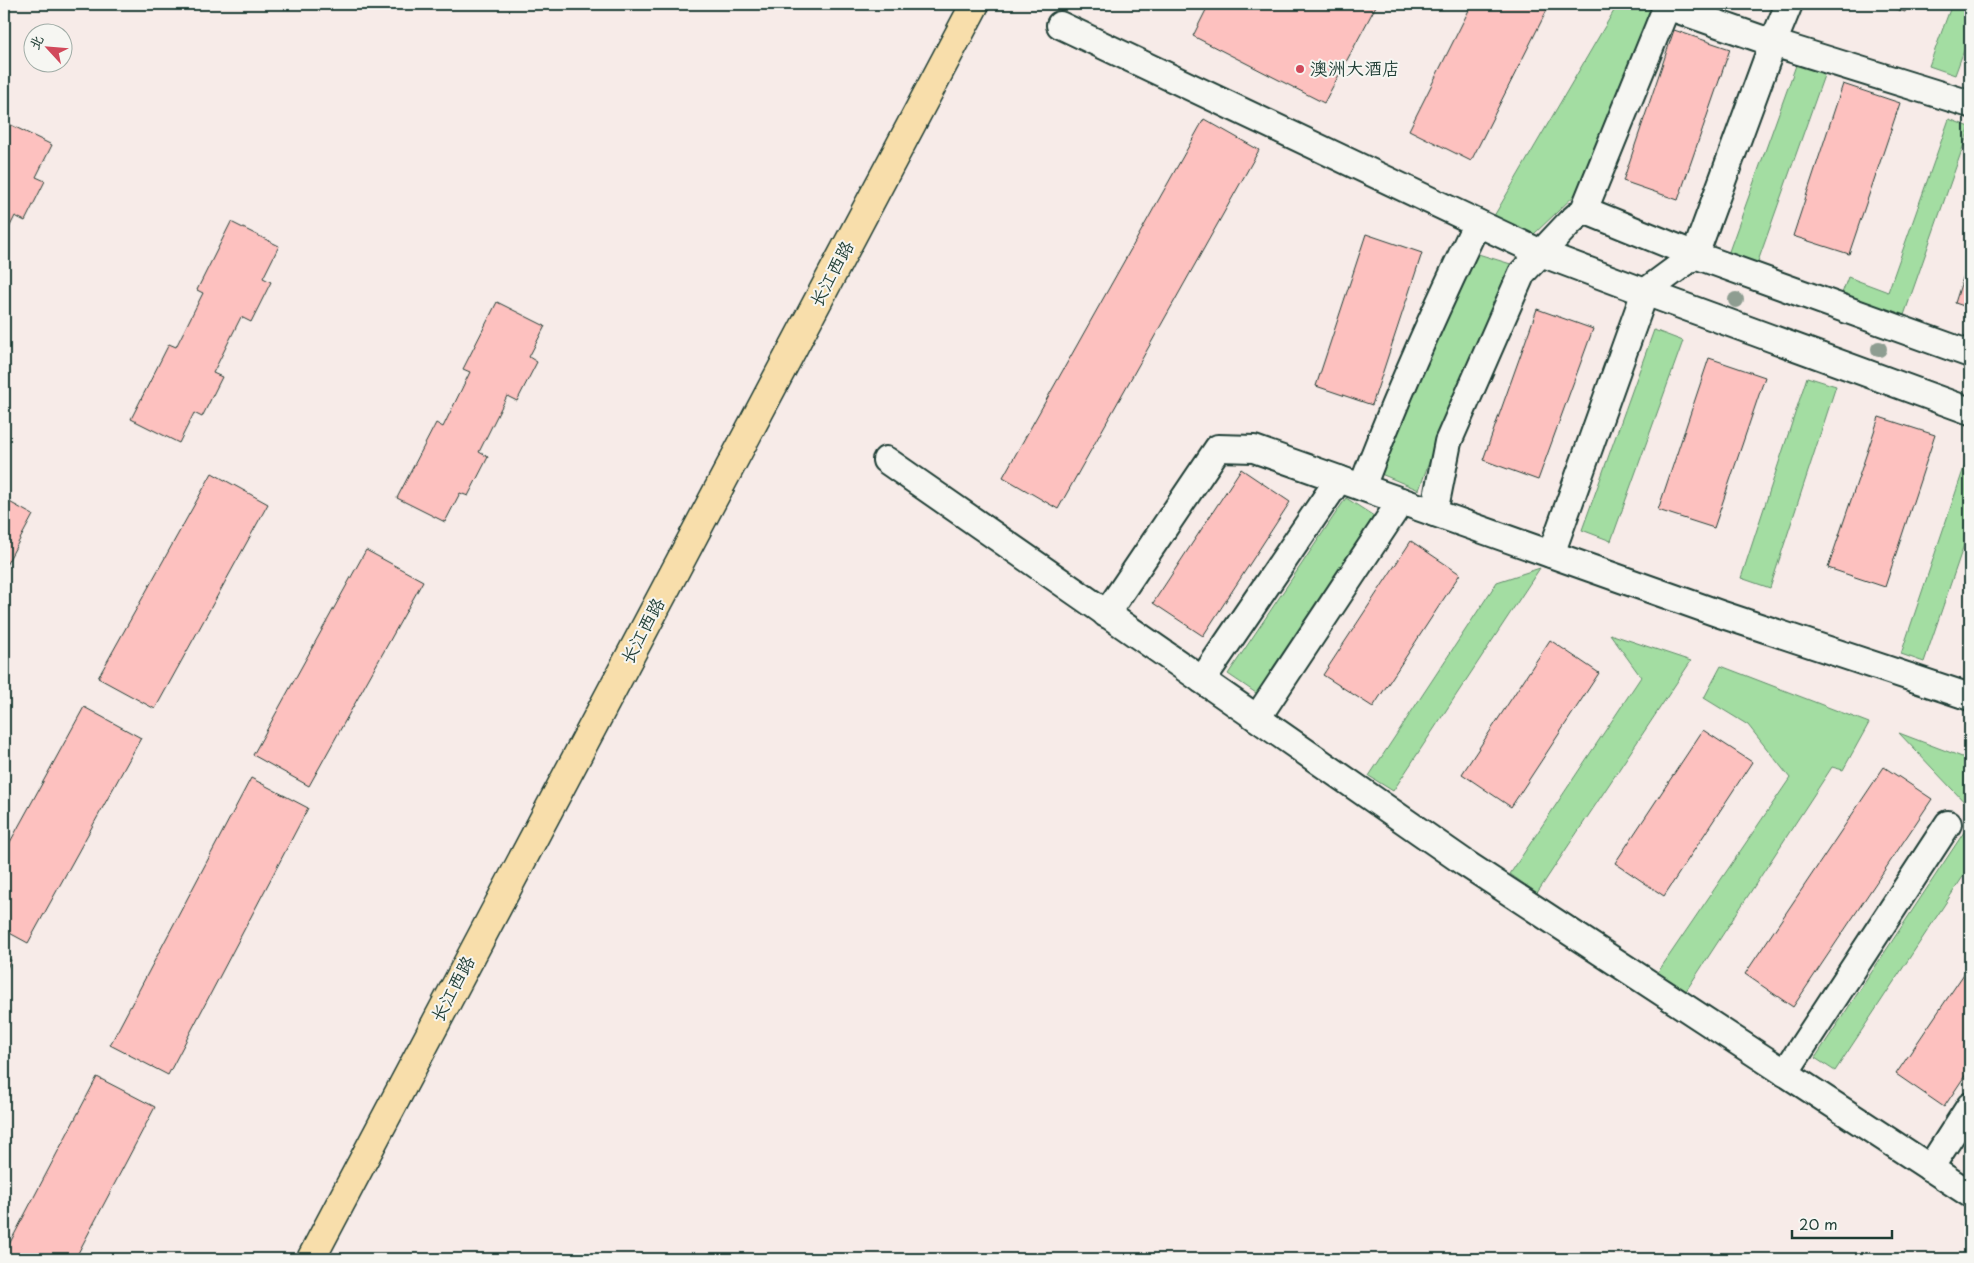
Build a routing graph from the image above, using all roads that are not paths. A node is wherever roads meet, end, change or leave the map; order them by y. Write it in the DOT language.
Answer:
graph roads {
  1 [pos="1789,4"];
  2 [pos="969,6"];
  3 [pos="1060,25"];
  4 [pos="1773,43"];
  5 [pos="1970,104"];
  6 [pos="1584,210"];
  7 [pos="1477,222"];
  8 [pos="1541,253"];
  9 [pos="1696,255"];
  10 [pos="1645,292"];
  11 [pos="1970,354"];
  12 [pos="1970,410"];
  13 [pos="886,460"];
  14 [pos="1350,483"];
  15 [pos="1401,501"];
  16 [pos="1434,513"];
  17 [pos="1551,554"];
  18 [pos="1106,614"];
  19 [pos="1202,680"];
  20 [pos="1970,697"];
  21 [pos="1257,718"];
  22 [pos="1948,824"];
  23 [pos="1785,1073"];
  24 [pos="1970,1106"];
  25 [pos="1930,1168"];
  26 [pos="1970,1194"];
  27 [pos="311,1259"];
  1 -- 4 [label="street"];
  2 -- 27 [label="main road, 长江西路"];
  3 -- 7 [label="street"];
  4 -- 5 [label="street"];
  4 -- 6 [label="street"];
  4 -- 9 [label="street"];
  6 -- 8 [label="street"];
  6 -- 9 [label="street"];
  7 -- 8 [label="street"];
  7 -- 14 [label="street"];
  8 -- 10 [label="street"];
  8 -- 16 [label="street"];
  9 -- 10 [label="street"];
  9 -- 11 [label="street"];
  10 -- 12 [label="street"];
  10 -- 17 [label="street"];
  13 -- 18 [label="street"];
  14 -- 15 [label="street"];
  14 -- 18 [label="street"];
  14 -- 19 [label="street"];
  15 -- 16 [label="street"];
  15 -- 21 [label="street"];
  16 -- 17 [label="street"];
  17 -- 20 [label="street"];
  18 -- 19 [label="street"];
  19 -- 21 [label="street"];
  21 -- 23 [label="street"];
  22 -- 23 [label="street"];
  23 -- 25 [label="street"];
  24 -- 25 [label="street"];
  25 -- 26 [label="street"];
}
